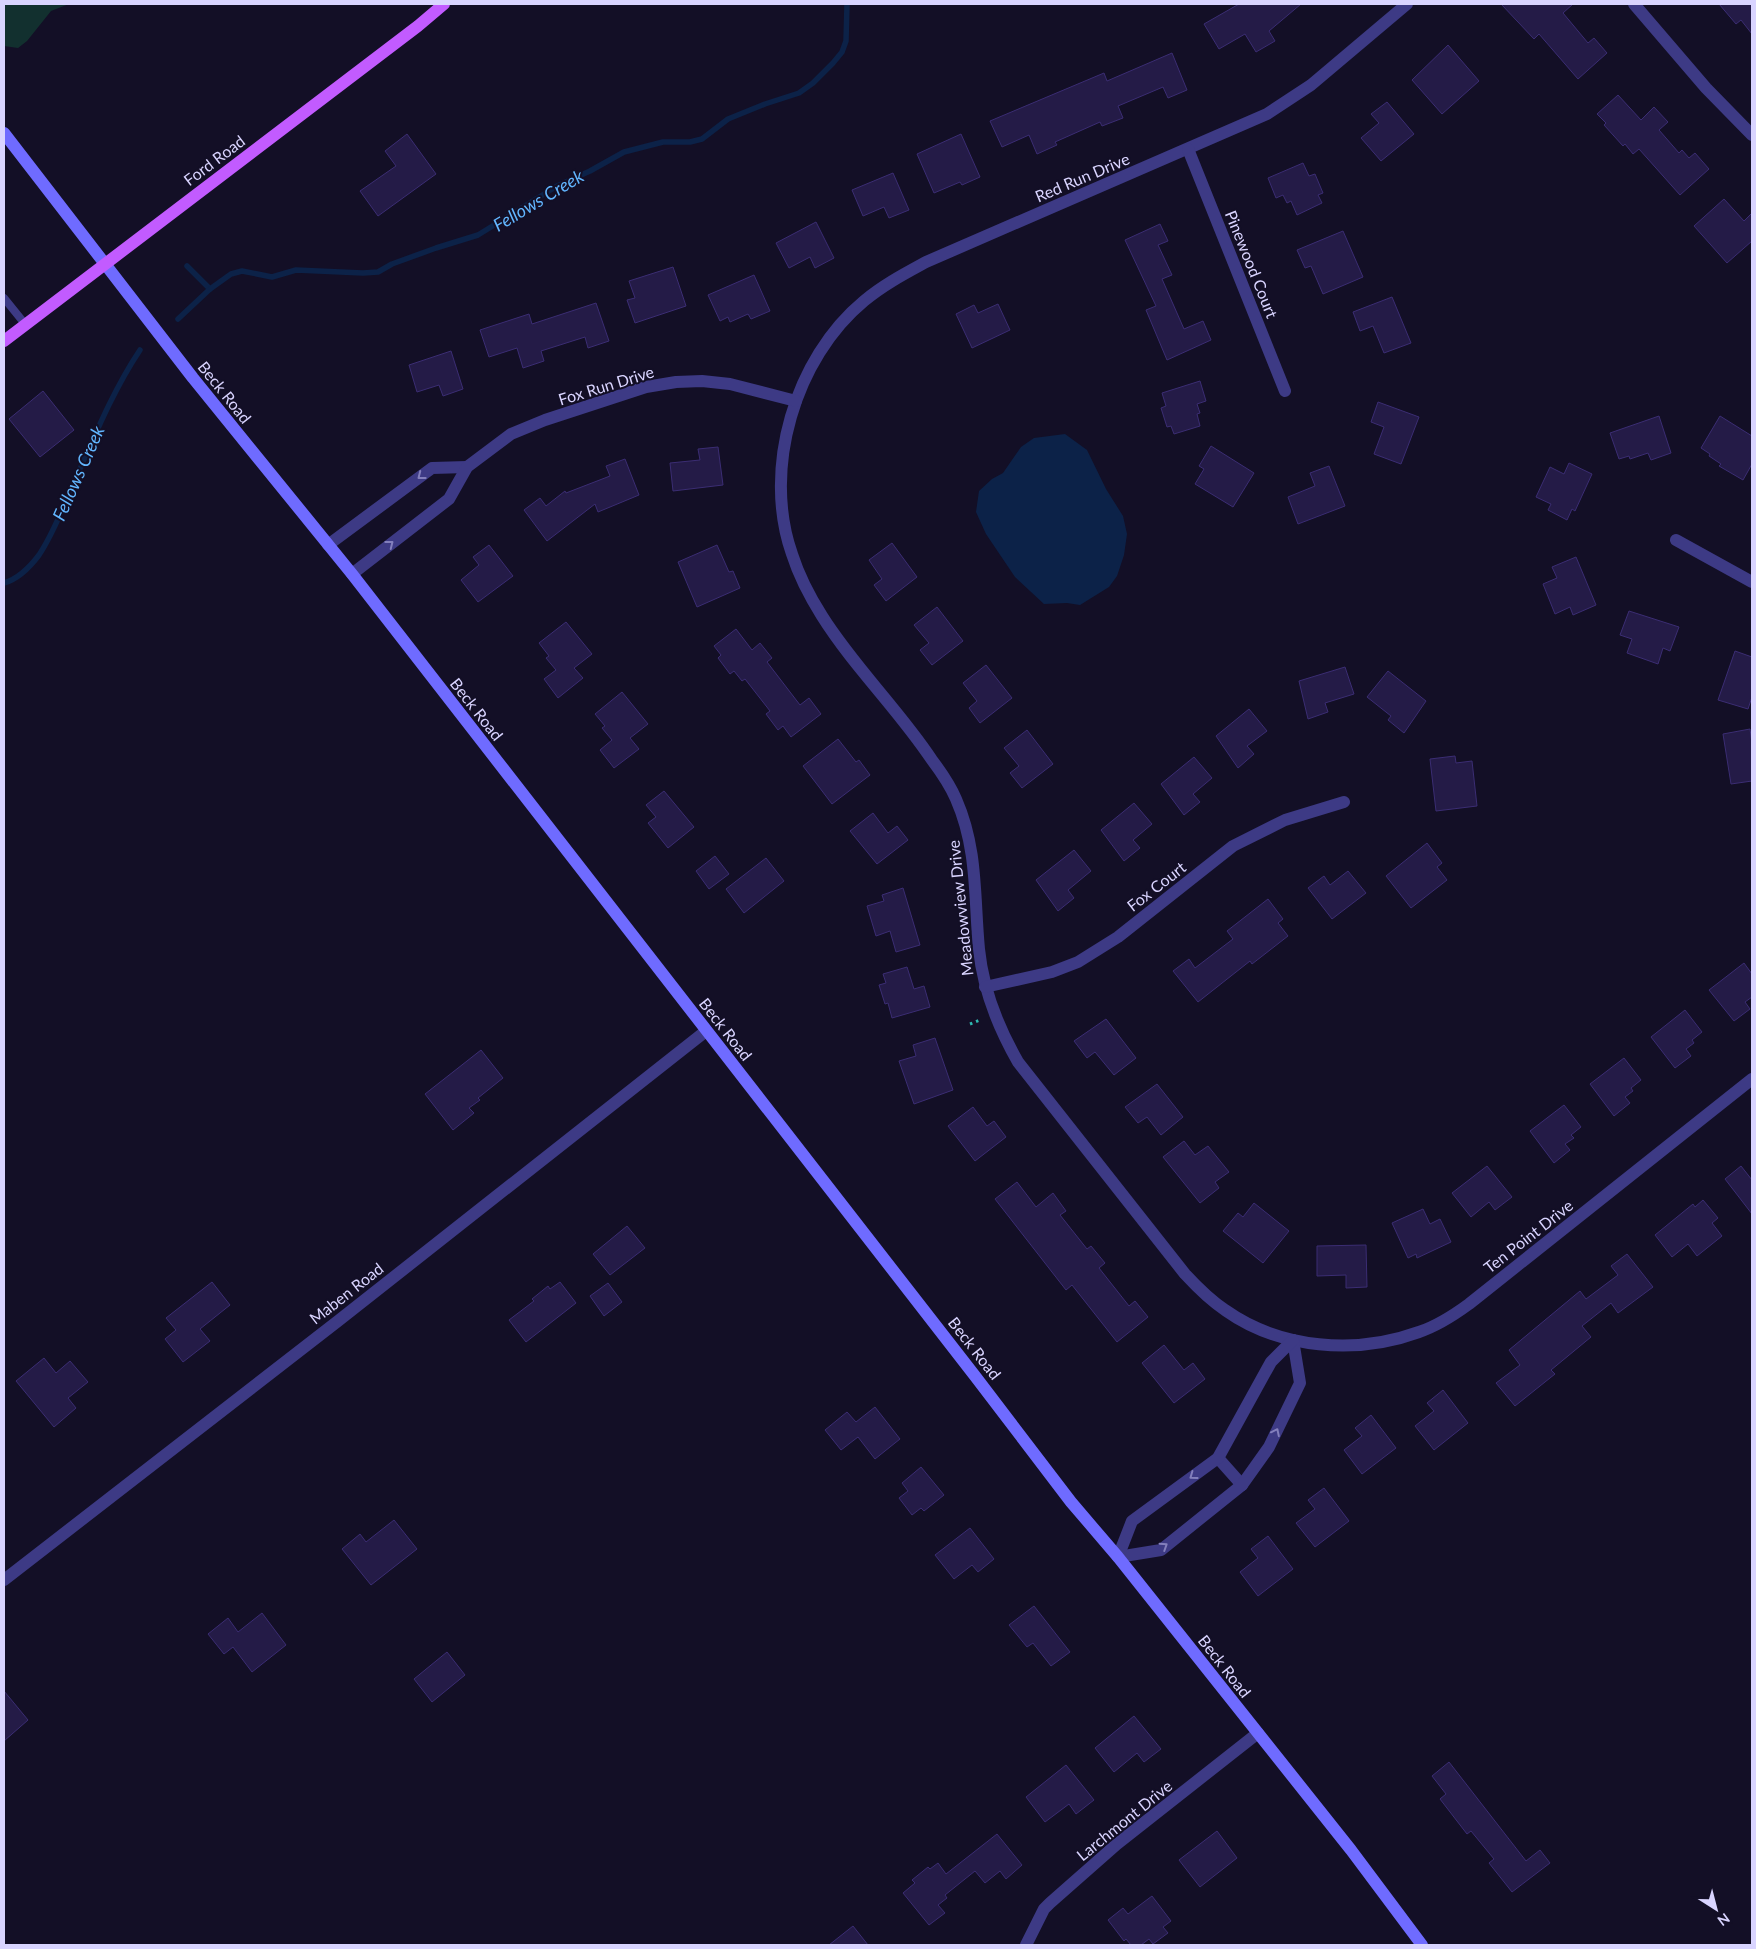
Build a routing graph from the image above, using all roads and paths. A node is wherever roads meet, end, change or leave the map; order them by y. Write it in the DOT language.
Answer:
graph roads {
  1 [pos="444,4"];
  2 [pos="1407,4"];
  3 [pos="1634,4"];
  4 [pos="4,133"];
  5 [pos="1752,135"];
  6 [pos="1188,149"];
  7 [pos="105,263"];
  8 [pos="4,298"];
  9 [pos="25,324"];
  10 [pos="4,341"];
  11 [pos="1285,391"];
  12 [pos="796,401"];
  13 [pos="467,467"];
  14 [pos="1676,540"];
  15 [pos="328,545"];
  16 [pos="352,574"];
  17 [pos="1752,582"];
  18 [pos="1344,802"];
  19 [pos="986,987"];
  20 [pos="980,1020"];
  21 [pos="970,1024"];
  22 [pos="706,1031"];
  23 [pos="1752,1079"];
  24 [pos="1293,1340"];
  25 [pos="1218,1458"];
  26 [pos="1242,1485"];
  27 [pos="1118,1557"];
  28 [pos="4,1580"];
  29 [pos="1258,1733"];
  30 [pos="1026,1945"];
  31 [pos="1422,1945"];
  1 -- 7 [label="main road, Ford Road"];
  2 -- 6 [label="street, Red Run Drive"];
  3 -- 5 [label="street"];
  4 -- 7 [label="main road, Beck Road"];
  6 -- 11 [label="street, Pinewood Court"];
  6 -- 12 [label="street, Red Run Drive"];
  7 -- 9 [label="main road, Ford Road"];
  7 -- 15 [label="main road, Beck Road"];
  8 -- 9 [label="lane"];
  9 -- 10 [label="main road, Ford Road"];
  12 -- 13 [label="street, Fox Run Drive"];
  12 -- 19 [label="street, Meadowview Drive"];
  13 -- 15 [label="street, one-way"];
  16 -- 13 [label="street, Fox Run Drive, one-way"];
  14 -- 17 [label="street"];
  15 -- 16 [label="main road, Beck Road"];
  16 -- 22 [label="main road, Beck Road"];
  18 -- 19 [label="street, Fox Court"];
  19 -- 24 [label="street, Meadowview Drive"];
  20 -- 21 [label="path"];
  22 -- 27 [label="main road, Beck Road"];
  22 -- 28 [label="street, Maben Road"];
  23 -- 24 [label="street, Ten Point Drive"];
  24 -- 25 [label="street"];
  26 -- 24 [label="street, one-way"];
  25 -- 26 [label="street"];
  25 -- 27 [label="street, one-way"];
  27 -- 26 [label="street, one-way"];
  27 -- 29 [label="main road, Beck Road"];
  29 -- 30 [label="street, Larchmont Drive"];
  29 -- 31 [label="main road, Beck Road"];
}
